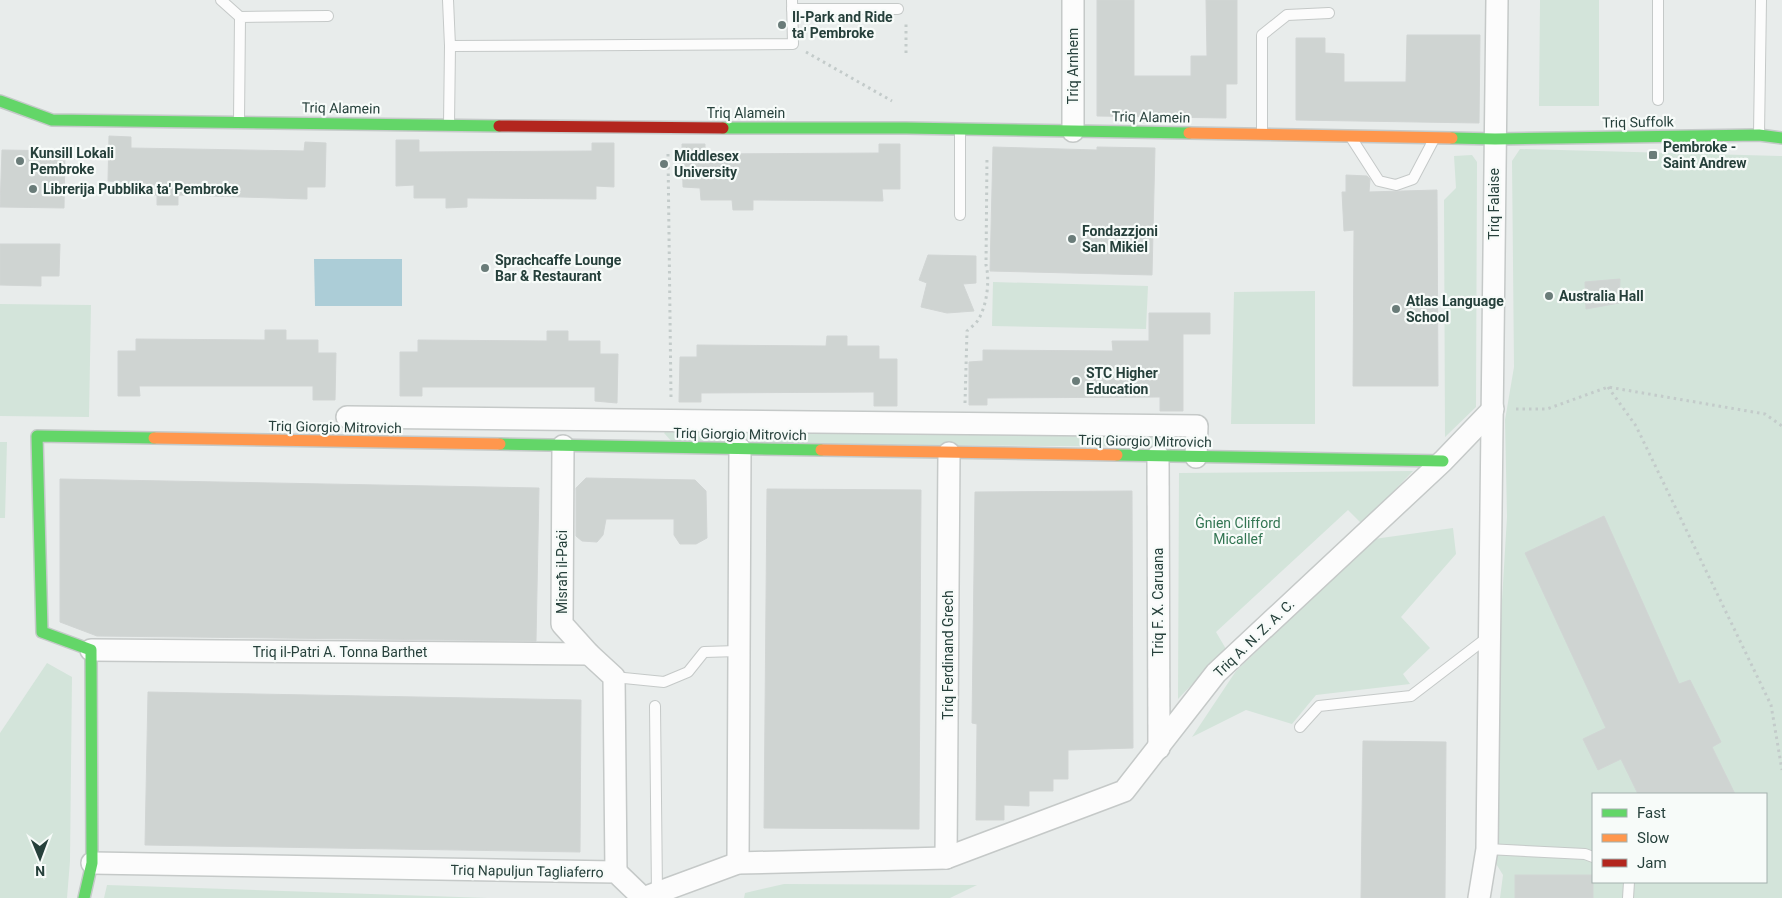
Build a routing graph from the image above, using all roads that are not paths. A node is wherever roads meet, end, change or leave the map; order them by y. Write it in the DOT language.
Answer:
graph roads {
  1 [pos="221,0"];
  2 [pos="448,0"];
  3 [pos="1073,0"];
  4 [pos="1497,0"];
  5 [pos="1658,0"];
  6 [pos="1761,0"];
  7 [pos="792,5"];
  8 [pos="898,9"];
  9 [pos="1329,14"];
  10 [pos="328,16"];
  11 [pos="240,17"];
  12 [pos="450,46"];
  13 [pos="1658,100"];
  14 [pos="0,101"];
  15 [pos="239,122"];
  16 [pos="449,125"];
  17 [pos="960,129"];
  18 [pos="1073,131"];
  19 [pos="1262,134"];
  20 [pos="1759,135"];
  21 [pos="1350,136"];
  22 [pos="1435,138"];
  23 [pos="1782,138"];
  24 [pos="1494,139"];
  25 [pos="960,215"];
  26 [pos="1493,409"];
  27 [pos="346,418"];
  28 [pos="563,446"];
  29 [pos="740,449"];
  30 [pos="950,453"];
  31 [pos="1158,456"];
  32 [pos="1196,457"];
  33 [pos="1443,461"];
  34 [pos="1488,638"];
  35 [pos="91,650"];
  36 [pos="738,651"];
  37 [pos="589,654"];
  38 [pos="614,677"];
  39 [pos="655,706"];
  40 [pos="1300,726"];
  41 [pos="1159,748"];
  42 [pos="1487,849"];
  43 [pos="1592,857"];
  44 [pos="946,858"];
  45 [pos="92,863"];
  46 [pos="738,863"];
  47 [pos="616,872"];
  48 [pos="1629,883"];
  49 [pos="648,896"];
  50 [pos="84,898"];
  51 [pos="1479,898"];
  52 [pos="1628,898"];
  1 -- 11 [label="lane"];
  2 -- 12 [label="lane"];
  3 -- 18 [label="street, Triq Arnhem"];
  4 -- 24 [label="street, Triq Falaise"];
  5 -- 13 [label="lane"];
  6 -- 20 [label="lane"];
  7 -- 8 [label="lane"];
  7 -- 12 [label="lane"];
  9 -- 19 [label="lane"];
  10 -- 11 [label="lane"];
  11 -- 15 [label="lane"];
  12 -- 16 [label="lane"];
  14 -- 15 [label="street, Triq Alamein"];
  15 -- 16 [label="street, Triq Alamein"];
  16 -- 17 [label="street, Triq Alamein"];
  17 -- 18 [label="street, Triq Alamein"];
  17 -- 25 [label="lane"];
  18 -- 19 [label="street, Triq Alamein"];
  19 -- 21 [label="street, Triq Alamein"];
  20 -- 23 [label="street, Triq Suffolk"];
  20 -- 24 [label="street, Triq Suffolk"];
  21 -- 22 [label="street, Triq Alamein"];
  21 -- 22 [label="lane"];
  22 -- 24 [label="street, Triq Alamein"];
  24 -- 26 [label="street, Triq Falaise"];
  26 -- 33 [label="street, Triq A. N. Z. A. C."];
  26 -- 34 [label="street, Triq Falaise"];
  27 -- 32 [label="street"];
  28 -- 29 [label="street, Triq Giorgio Mitrovich"];
  28 -- 35 [label="street, Triq Giorgio Mitrovich"];
  28 -- 37 [label="street, Misraħ il-Paċi"];
  29 -- 30 [label="street, Triq Giorgio Mitrovich"];
  29 -- 36 [label="street"];
  30 -- 31 [label="street, Triq Giorgio Mitrovich"];
  30 -- 44 [label="street, Triq Ferdinand Grech"];
  31 -- 32 [label="street, Triq Giorgio Mitrovich"];
  31 -- 41 [label="street, Triq F. X. Caruana"];
  32 -- 33 [label="street, Triq Giorgio Mitrovich"];
  33 -- 41 [label="street, Triq A. N. Z. A. C."];
  34 -- 40 [label="lane"];
  34 -- 42 [label="street, Triq Falaise"];
  35 -- 37 [label="street, Triq il-Patri A. Tonna Barthet"];
  35 -- 45 [label="street"];
  36 -- 38 [label="lane"];
  36 -- 46 [label="street"];
  37 -- 38 [label="street, Misraħ il-Paċi"];
  38 -- 47 [label="street"];
  39 -- 49 [label="lane"];
  41 -- 44 [label="street, Triq A. N. Z. A. C."];
  42 -- 43 [label="lane"];
  42 -- 51 [label="street, Triq Falaise"];
  44 -- 46 [label="street"];
  45 -- 47 [label="street, Triq Napuljun Tagliaferro"];
  45 -- 50 [label="street"];
  46 -- 49 [label="street"];
  47 -- 49 [label="street, Triq Napuljun Tagliaferro"];
  48 -- 52 [label="lane"];
}
